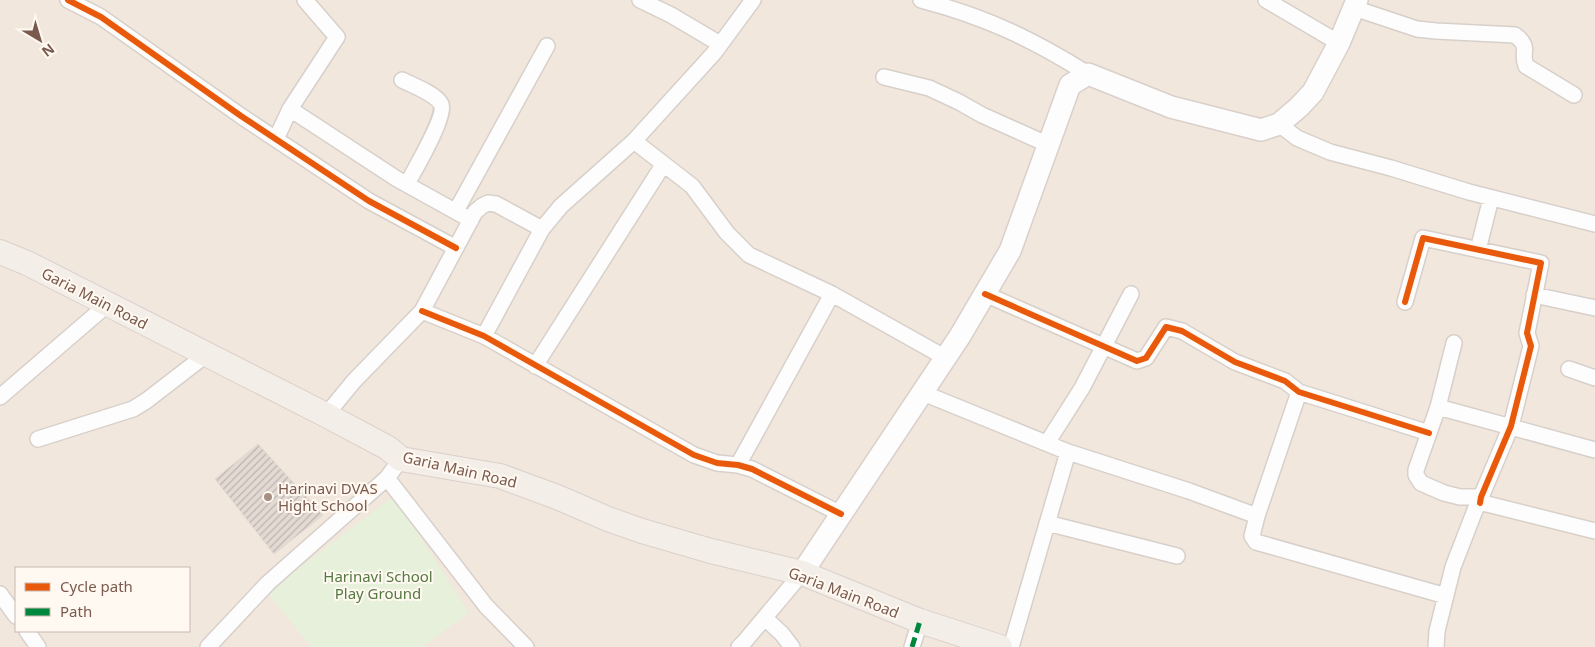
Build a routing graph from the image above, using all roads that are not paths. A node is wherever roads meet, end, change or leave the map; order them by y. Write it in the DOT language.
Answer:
graph roads {
  1 [pos="68,0"];
  2 [pos="305,0"];
  3 [pos="640,0"];
  4 [pos="753,0"];
  5 [pos="921,0"];
  6 [pos="1266,0"];
  7 [pos="957,4"];
  8 [pos="1356,4"];
  9 [pos="1339,43"];
  10 [pos="720,44"];
  11 [pos="547,46"];
  12 [pos="1088,74"];
  13 [pos="884,77"];
  14 [pos="402,80"];
  15 [pos="1574,95"];
  16 [pos="290,109"];
  17 [pos="1279,124"];
  18 [pos="276,139"];
  19 [pos="634,141"];
  20 [pos="1049,145"];
  21 [pos="663,165"];
  22 [pos="407,184"];
  23 [pos="1491,198"];
  24 [pos="456,211"];
  25 [pos="470,220"];
  26 [pos="1595,224"];
  27 [pos="542,229"];
  28 [pos="456,248"];
  29 [pos="1478,250"];
  30 [pos="0,252"];
  31 [pos="832,294"];
  32 [pos="984,294"];
  33 [pos="1131,294"];
  34 [pos="1534,296"];
  35 [pos="1405,302"];
  36 [pos="108,304"];
  37 [pos="1595,308"];
  38 [pos="422,311"];
  39 [pos="484,336"];
  40 [pos="1454,343"];
  41 [pos="1104,348"];
  42 [pos="207,354"];
  43 [pos="946,358"];
  44 [pos="534,366"];
  45 [pos="1570,369"];
  46 [pos="1595,378"];
  47 [pos="1299,392"];
  48 [pos="922,393"];
  49 [pos="0,397"];
  50 [pos="1438,407"];
  51 [pos="326,415"];
  52 [pos="1511,426"];
  53 [pos="1429,433"];
  54 [pos="38,439"];
  55 [pos="1047,443"];
  56 [pos="1595,450"];
  57 [pos="1068,452"];
  58 [pos="401,459"];
  59 [pos="738,465"];
  60 [pos="387,478"];
  61 [pos="1480,500"];
  62 [pos="842,514"];
  63 [pos="1257,516"];
  64 [pos="1048,523"];
  65 [pos="1595,531"];
  66 [pos="1177,556"];
  67 [pos="802,573"];
  68 [pos="0,594"];
  69 [pos="1446,596"];
  70 [pos="15,615"];
  71 [pos="765,618"];
  72 [pos="920,621"];
  73 [pos="28,632"];
  74 [pos="212,646"];
  75 [pos="38,647"];
  76 [pos="526,647"];
  77 [pos="739,647"];
  78 [pos="792,647"];
  79 [pos="912,647"];
  80 [pos="1000,647"];
  81 [pos="1011,647"];
  82 [pos="1436,647"];
  1 -- 18 [label="street"];
  2 -- 16 [label="street"];
  3 -- 10 [label="street"];
  4 -- 10 [label="street"];
  5 -- 7 [label="street"];
  6 -- 9 [label="street"];
  7 -- 12 [label="street"];
  8 -- 9 [label="main road"];
  8 -- 15 [label="street"];
  9 -- 17 [label="main road"];
  10 -- 19 [label="street"];
  11 -- 24 [label="street"];
  12 -- 17 [label="main road"];
  12 -- 20 [label="main road"];
  13 -- 20 [label="street"];
  14 -- 22 [label="street"];
  16 -- 18 [label="street"];
  16 -- 22 [label="street"];
  17 -- 23 [label="street"];
  18 -- 28 [label="street"];
  19 -- 21 [label="street"];
  19 -- 27 [label="street"];
  20 -- 32 [label="main road"];
  21 -- 31 [label="street"];
  21 -- 44 [label="street"];
  22 -- 24 [label="street"];
  23 -- 26 [label="street"];
  23 -- 29 [label="street"];
  24 -- 25 [label="street"];
  25 -- 27 [label="street"];
  25 -- 28 [label="street"];
  27 -- 39 [label="street"];
  28 -- 38 [label="street"];
  29 -- 34 [label="street"];
  29 -- 35 [label="street"];
  30 -- 36 [label="main road, Garia Main Road"];
  31 -- 43 [label="street"];
  31 -- 59 [label="street"];
  32 -- 41 [label="street"];
  32 -- 43 [label="main road"];
  33 -- 41 [label="street"];
  34 -- 37 [label="street"];
  34 -- 52 [label="street"];
  36 -- 42 [label="main road, Garia Main Road"];
  36 -- 49 [label="street"];
  38 -- 39 [label="street"];
  38 -- 51 [label="street"];
  39 -- 44 [label="street"];
  40 -- 50 [label="street"];
  41 -- 47 [label="street"];
  41 -- 55 [label="street"];
  42 -- 51 [label="main road, Garia Main Road"];
  42 -- 54 [label="street"];
  43 -- 48 [label="main road"];
  44 -- 59 [label="street"];
  45 -- 46 [label="street"];
  47 -- 53 [label="street"];
  47 -- 63 [label="street"];
  48 -- 55 [label="street"];
  48 -- 62 [label="main road"];
  50 -- 52 [label="street"];
  50 -- 53 [label="street"];
  51 -- 58 [label="main road, Garia Main Road"];
  52 -- 56 [label="street"];
  52 -- 61 [label="street"];
  53 -- 61 [label="street"];
  55 -- 57 [label="street"];
  57 -- 63 [label="street"];
  57 -- 64 [label="street"];
  58 -- 60 [label="street"];
  58 -- 67 [label="main road, Garia Main Road"];
  59 -- 62 [label="street"];
  60 -- 74 [label="street"];
  60 -- 76 [label="street"];
  61 -- 65 [label="street"];
  61 -- 69 [label="street"];
  62 -- 67 [label="main road"];
  63 -- 69 [label="street"];
  64 -- 66 [label="street"];
  64 -- 81 [label="street"];
  67 -- 71 [label="street"];
  67 -- 72 [label="main road, Garia Main Road"];
  68 -- 70 [label="street"];
  69 -- 82 [label="street"];
  71 -- 77 [label="street"];
  71 -- 78 [label="street"];
  72 -- 79 [label="street"];
  72 -- 80 [label="main road, Garia Main Road"];
  73 -- 75 [label="street"];
}
